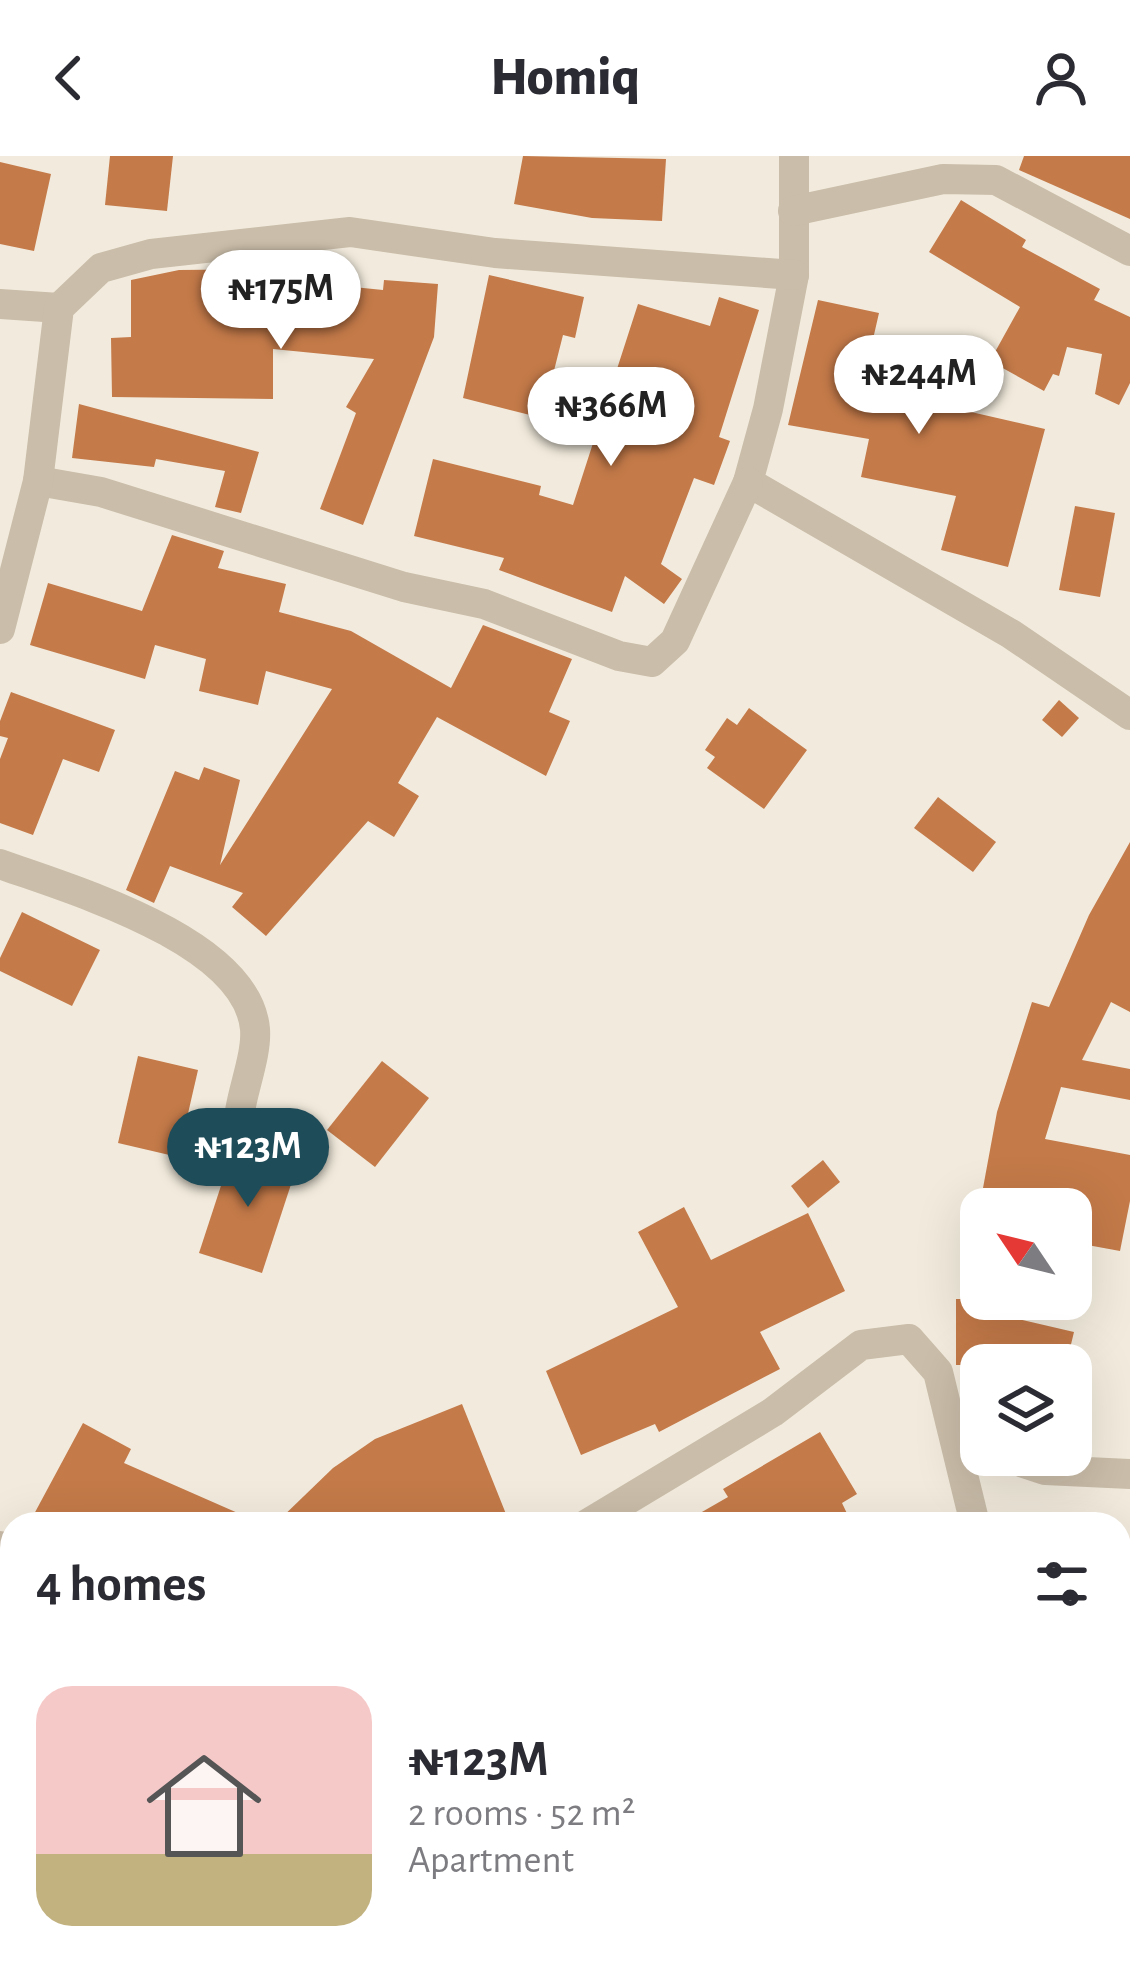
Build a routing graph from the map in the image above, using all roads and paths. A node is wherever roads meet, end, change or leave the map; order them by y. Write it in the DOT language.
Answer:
graph roads {
  1 [pos="794,156"];
  2 [pos="793,211"];
  3 [pos="1130,251"];
  4 [pos="794,275"];
  5 [pos="0,304"];
  6 [pos="59,308"];
  7 [pos="38,481"];
  8 [pos="748,482"];
  9 [pos="0,629"];
  10 [pos="1130,715"];
  11 [pos="0,864"];
  12 [pos="240,1111"];
  13 [pos="960,1422"];
  14 [pos="1092,1472"];
  15 [pos="1130,1474"];
  16 [pos="972,1476"];
  17 [pos="607,1512"];
  18 [pos="973,1512"];
  1 -- 2 [label="street"];
  2 -- 3 [label="street"];
  2 -- 4 [label="street"];
  4 -- 6 [label="street"];
  4 -- 8 [label="street"];
  5 -- 6 [label="street"];
  6 -- 7 [label="street"];
  7 -- 8 [label="street"];
  7 -- 9 [label="street"];
  8 -- 10 [label="street"];
  11 -- 12 [label="street"];
  13 -- 17 [label="street"];
  14 -- 15 [label="street"];
  16 -- 18 [label="street"];
}
